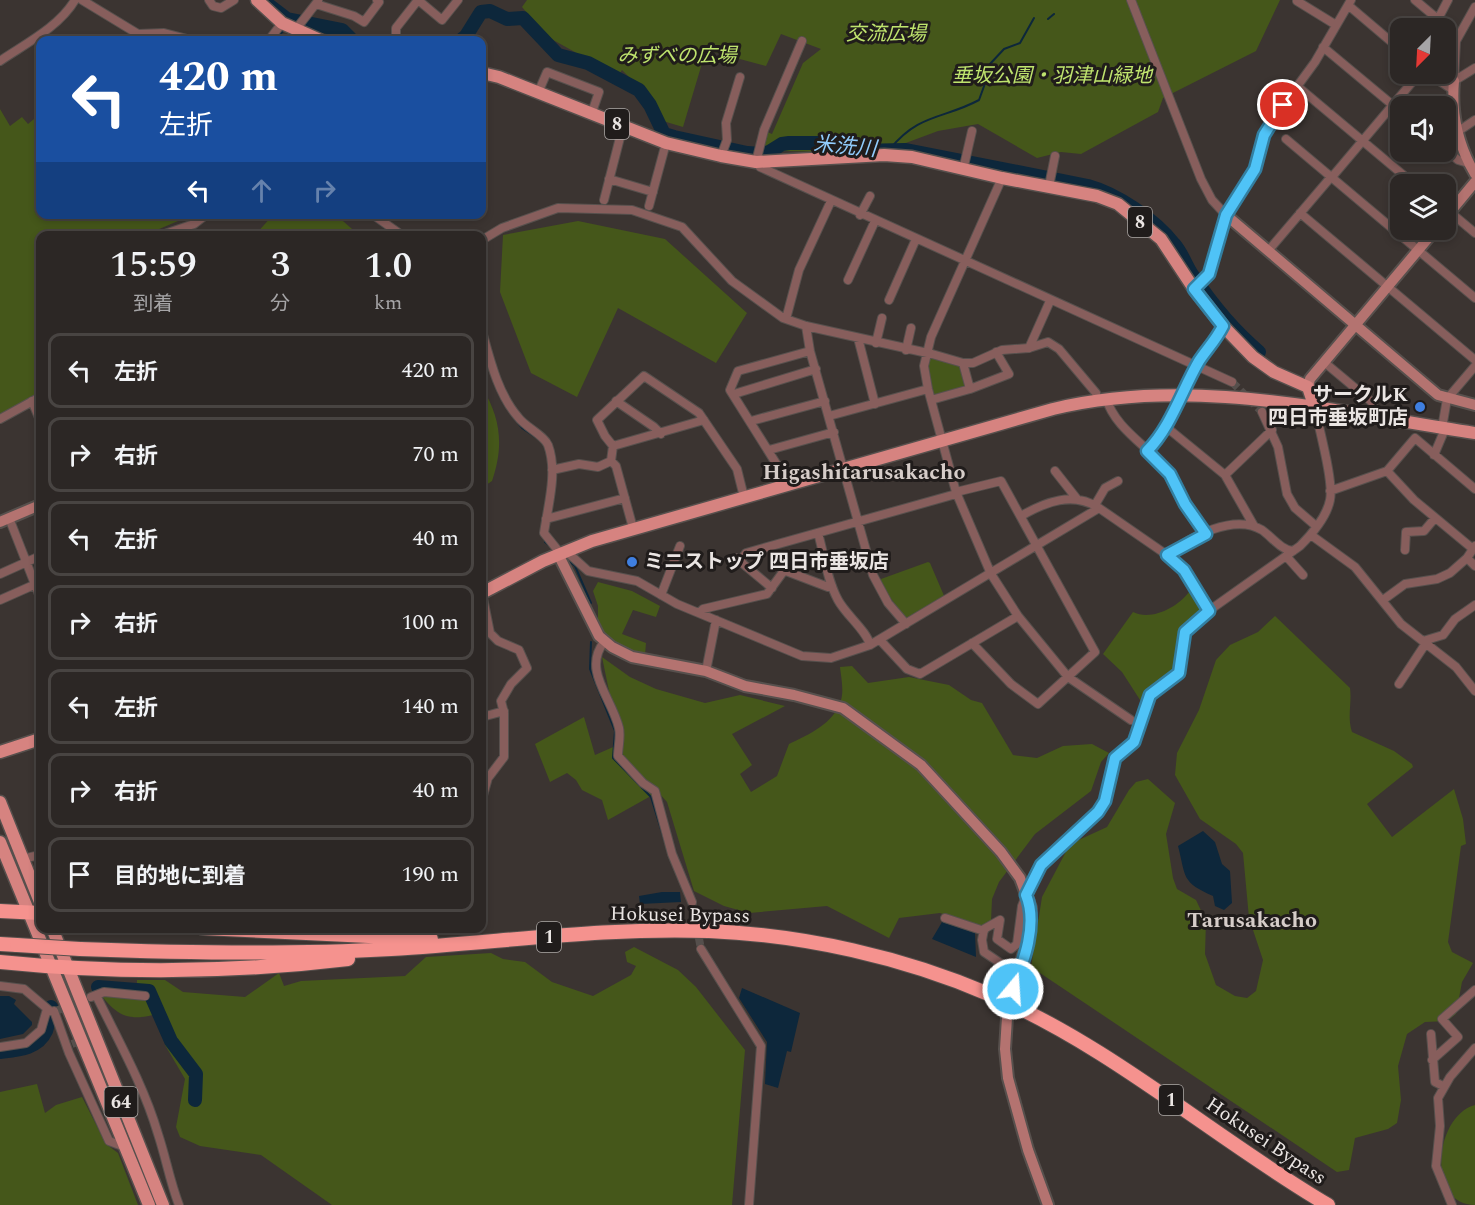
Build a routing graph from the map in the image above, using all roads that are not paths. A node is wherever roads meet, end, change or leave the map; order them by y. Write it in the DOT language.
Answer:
graph roads {
  1 [pos="75,0"];
  2 [pos="82,0"];
  3 [pos="209,0"];
  4 [pos="234,0"];
  5 [pos="257,0"];
  6 [pos="377,0"];
  7 [pos="458,0"];
  8 [pos="1131,0"];
  9 [pos="1415,0"];
  10 [pos="1448,0"];
  11 [pos="1297,1"];
  12 [pos="317,2"];
  13 [pos="1350,2"];
  14 [pos="1475,7"];
  15 [pos="1437,18"];
  16 [pos="1439,18"];
  17 [pos="288,25"];
  18 [pos="1336,25"];
  19 [pos="1456,33"];
  20 [pos="175,36"];
  21 [pos="274,36"];
  22 [pos="311,36"];
  23 [pos="396,36"];
  24 [pos="1390,40"];
  25 [pos="802,41"];
  26 [pos="1323,47"];
  27 [pos="0,62"];
  28 [pos="1475,68"];
  29 [pos="486,74"];
  30 [pos="740,77"];
  31 [pos="1410,84"];
  32 [pos="1453,85"];
  33 [pos="1297,86"];
  34 [pos="538,93"];
  35 [pos="1400,96"];
  36 [pos="1390,103"];
  37 [pos="1390,107"];
  38 [pos="591,115"];
  39 [pos="1475,120"];
  40 [pos="623,126"];
  41 [pos="972,130"];
  42 [pos="1457,132"];
  43 [pos="1286,139"];
  44 [pos="1362,141"];
  45 [pos="666,143"];
  46 [pos="722,154"];
  47 [pos="1055,156"];
  48 [pos="1456,158"];
  49 [pos="757,160"];
  50 [pos="1468,163"];
  51 [pos="964,165"];
  52 [pos="1402,174"];
  53 [pos="1475,174"];
  54 [pos="1331,177"];
  55 [pos="1002,178"];
  56 [pos="609,179"];
  57 [pos="1050,180"];
  58 [pos="1475,182"];
  59 [pos="653,192"];
  60 [pos="870,196"];
  61 [pos="604,200"];
  62 [pos="831,201"];
  63 [pos="1456,205"];
  64 [pos="649,206"];
  65 [pos="862,212"];
  66 [pos="1300,213"];
  67 [pos="1226,215"];
  68 [pos="200,219"];
  69 [pos="379,219"];
  70 [pos="1456,220"];
  71 [pos="875,221"];
  72 [pos="174,231"];
  73 [pos="396,231"];
  74 [pos="1475,233"];
  75 [pos="486,237"];
  76 [pos="916,239"];
  77 [pos="1427,240"];
  78 [pos="1418,250"];
  79 [pos="1268,251"];
  80 [pos="965,262"];
  81 [pos="848,280"];
  82 [pos="1198,286"];
  83 [pos="1388,286"];
  84 [pos="1475,298"];
  85 [pos="889,300"];
  86 [pos="1050,301"];
  87 [pos="786,318"];
  88 [pos="882,318"];
  89 [pos="1356,325"];
  90 [pos="806,326"];
  91 [pos="1223,326"];
  92 [pos="912,328"];
  93 [pos="858,338"];
  94 [pos="876,343"];
  95 [pos="486,346"];
  96 [pos="1029,348"];
  97 [pos="906,350"];
  98 [pos="810,351"];
  99 [pos="996,352"];
  100 [pos="926,353"];
  101 [pos="1475,360"];
  102 [pos="1324,362"];
  103 [pos="963,363"];
  104 [pos="1475,366"];
  105 [pos="1197,367"];
  106 [pos="816,369"];
  107 [pos="1232,382"];
  108 [pos="1308,387"];
  109 [pos="928,389"];
  110 [pos="970,389"];
  111 [pos="1184,393"];
  112 [pos="734,394"];
  113 [pos="1101,396"];
  114 [pos="36,399"];
  115 [pos="1447,399"];
  116 [pos="825,400"];
  117 [pos="931,400"];
  118 [pos="32,401"];
  119 [pos="616,401"];
  120 [pos="875,404"];
  121 [pos="1475,405"];
  122 [pos="1315,408"];
  123 [pos="36,410"];
  124 [pos="1262,412"];
  125 [pos="829,416"];
  126 [pos="1370,418"];
  127 [pos="0,419"];
  128 [pos="704,420"];
  129 [pos="751,421"];
  130 [pos="1165,426"];
  131 [pos="1444,428"];
  132 [pos="1272,430"];
  133 [pos="834,432"];
  134 [pos="1475,433"];
  135 [pos="661,434"];
  136 [pos="940,441"];
  137 [pos="613,446"];
  138 [pos="769,450"];
  139 [pos="1147,451"];
  140 [pos="1434,455"];
  141 [pos="611,461"];
  142 [pos="843,468"];
  143 [pos="554,470"];
  144 [pos="1055,471"];
  145 [pos="1387,471"];
  146 [pos="1225,475"];
  147 [pos="1118,481"];
  148 [pos="789,484"];
  149 [pos="1475,489"];
  150 [pos="1330,491"];
  151 [pos="956,493"];
  152 [pos="744,497"];
  153 [pos="625,498"];
  154 [pos="1077,499"];
  155 [pos="1097,506"];
  156 [pos="36,507"];
  157 [pos="1021,516"];
  158 [pos="1435,518"];
  159 [pos="546,519"];
  160 [pos="5,520"];
  161 [pos="858,522"];
  162 [pos="1254,526"];
  163 [pos="1316,526"];
  164 [pos="633,528"];
  165 [pos="818,533"];
  166 [pos="1206,534"];
  167 [pos="1311,535"];
  168 [pos="680,546"];
  169 [pos="1038,546"];
  170 [pos="1474,548"];
  171 [pos="1405,550"];
  172 [pos="562,553"];
  173 [pos="1290,554"];
  174 [pos="1167,555"];
  175 [pos="36,558"];
  176 [pos="1467,558"];
  177 [pos="28,562"];
  178 [pos="1475,566"];
  179 [pos="0,574"];
  180 [pos="991,574"];
  181 [pos="1303,575"];
  182 [pos="36,579"];
  183 [pos="36,584"];
  184 [pos="832,586"];
  185 [pos="772,588"];
  186 [pos="486,591"];
  187 [pos="661,595"];
  188 [pos="0,600"];
  189 [pos="1383,600"];
  190 [pos="1475,605"];
  191 [pos="1209,611"];
  192 [pos="486,613"];
  193 [pos="699,613"];
  194 [pos="1018,616"];
  195 [pos="716,621"];
  196 [pos="906,624"];
  197 [pos="880,640"];
  198 [pos="604,642"];
  199 [pos="1424,642"];
  200 [pos="972,643"];
  201 [pos="870,645"];
  202 [pos="706,670"];
  203 [pos="1068,677"];
  204 [pos="1399,684"];
  205 [pos="1475,691"];
  206 [pos="504,711"];
  207 [pos="486,716"];
  208 [pos="1131,720"];
  209 [pos="36,740"];
  210 [pos="0,752"];
  211 [pos="486,785"];
  212 [pos="0,802"];
  213 [pos="0,842"];
  214 [pos="36,857"];
  215 [pos="22,859"];
  216 [pos="36,892"];
  217 [pos="1026,895"];
  218 [pos="692,902"];
  219 [pos="0,911"];
  220 [pos="34,913"];
  221 [pos="945,918"];
  222 [pos="990,926"];
  223 [pos="40,933"];
  224 [pos="54,933"];
  225 [pos="277,933"];
  226 [pos="496,940"];
  227 [pos="0,944"];
  228 [pos="700,949"];
  229 [pos="0,962"];
  230 [pos="50,967"];
  231 [pos="68,969"];
  232 [pos="1018,975"];
  233 [pos="0,987"];
  234 [pos="1475,990"];
  235 [pos="145,996"];
  236 [pos="1008,1002"];
  237 [pos="52,1011"];
  238 [pos="112,1029"];
  239 [pos="103,1032"];
  240 [pos="1431,1034"];
  241 [pos="0,1047"];
  242 [pos="1475,1048"];
  243 [pos="1432,1060"];
  244 [pos="1443,1086"];
  245 [pos="125,1147"];
  246 [pos="149,1205"];
  247 [pos="163,1205"];
  248 [pos="179,1205"];
  249 [pos="749,1205"];
  250 [pos="1048,1205"];
  251 [pos="1328,1205"];
  252 [pos="1452,1205"];
  1 -- 27 [label="street"];
  2 -- 20 [label="street"];
  3 -- 4 [label="street"];
  5 -- 17 [label="main road"];
  6 -- 12 [label="street"];
  7 -- 23 [label="street"];
  8 -- 67 [label="street"];
  9 -- 15 [label="street"];
  10 -- 16 [label="street"];
  11 -- 18 [label="street"];
  12 -- 17 [label="street"];
  13 -- 18 [label="street"];
  13 -- 24 [label="street"];
  14 -- 19 [label="street"];
  17 -- 21 [label="street"];
  17 -- 22 [label="main road"];
  18 -- 26 [label="street"];
  25 -- 49 [label="street"];
  26 -- 33 [label="street"];
  26 -- 36 [label="street"];
  28 -- 32 [label="street"];
  29 -- 34 [label="main road, 8"];
  30 -- 46 [label="street"];
  31 -- 35 [label="street"];
  32 -- 42 [label="street"];
  33 -- 44 [label="street"];
  33 -- 67 [label="street"];
  34 -- 38 [label="main road, 8"];
  34 -- 38 [label="street"];
  37 -- 44 [label="street"];
  38 -- 40 [label="main road, 8"];
  39 -- 42 [label="street"];
  40 -- 45 [label="main road, 8"];
  40 -- 56 [label="street"];
  41 -- 51 [label="street"];
  42 -- 50 [label="street"];
  43 -- 54 [label="street"];
  44 -- 52 [label="street"];
  44 -- 54 [label="street"];
  45 -- 46 [label="main road, 8"];
  45 -- 59 [label="street"];
  46 -- 49 [label="main road, 8"];
  47 -- 57 [label="street"];
  48 -- 50 [label="street"];
  49 -- 51 [label="main road, 8"];
  49 -- 62 [label="street"];
  50 -- 53 [label="street"];
  51 -- 55 [label="main road, 8"];
  54 -- 66 [label="street"];
  54 -- 78 [label="street"];
  55 -- 57 [label="main road, 8"];
  55 -- 80 [label="street"];
  56 -- 59 [label="street"];
  56 -- 61 [label="street"];
  57 -- 82 [label="main road, 8"];
  58 -- 63 [label="street"];
  59 -- 64 [label="street"];
  60 -- 65 [label="street"];
  62 -- 65 [label="street"];
  62 -- 87 [label="street"];
  65 -- 71 [label="street"];
  66 -- 79 [label="street"];
  66 -- 83 [label="street"];
  67 -- 79 [label="street"];
  67 -- 82 [label="street"];
  68 -- 72 [label="street"];
  69 -- 73 [label="street"];
  70 -- 74 [label="street"];
  71 -- 76 [label="street"];
  71 -- 81 [label="street"];
  75 -- 87 [label="street"];
  76 -- 80 [label="street"];
  76 -- 85 [label="street"];
  77 -- 78 [label="street"];
  78 -- 83 [label="street"];
  78 -- 84 [label="street"];
  79 -- 89 [label="street"];
  80 -- 86 [label="street"];
  80 -- 100 [label="street"];
  82 -- 91 [label="main road, 8"];
  83 -- 89 [label="street"];
  83 -- 101 [label="street"];
  86 -- 96 [label="street"];
  86 -- 105 [label="street"];
  87 -- 90 [label="street"];
  88 -- 94 [label="street"];
  89 -- 102 [label="street"];
  89 -- 115 [label="street"];
  90 -- 93 [label="street"];
  90 -- 98 [label="street"];
  91 -- 105 [label="street"];
  91 -- 108 [label="main road, 8"];
  92 -- 97 [label="street"];
  93 -- 94 [label="street"];
  93 -- 120 [label="street"];
  94 -- 97 [label="street"];
  95 -- 143 [label="street"];
  96 -- 99 [label="street"];
  96 -- 113 [label="street"];
  97 -- 100 [label="street"];
  98 -- 106 [label="street"];
  98 -- 112 [label="street"];
  99 -- 103 [label="street"];
  99 -- 110 [label="street"];
  100 -- 103 [label="street"];
  100 -- 109 [label="street"];
  102 -- 108 [label="street"];
  102 -- 126 [label="street"];
  103 -- 110 [label="street"];
  104 -- 115 [label="street"];
  105 -- 107 [label="street"];
  105 -- 111 [label="street"];
  106 -- 112 [label="street"];
  106 -- 116 [label="street"];
  108 -- 122 [label="main road"];
  109 -- 117 [label="street"];
  109 -- 120 [label="street"];
  110 -- 117 [label="street"];
  111 -- 113 [label="main road"];
  111 -- 122 [label="main road"];
  111 -- 130 [label="street"];
  112 -- 129 [label="street"];
  113 -- 136 [label="main road"];
  113 -- 139 [label="street"];
  114 -- 118 [label="street"];
  115 -- 121 [label="street"];
  115 -- 131 [label="street"];
  116 -- 125 [label="street"];
  116 -- 129 [label="street"];
  117 -- 136 [label="street"];
  118 -- 123 [label="street"];
  118 -- 127 [label="street"];
  119 -- 128 [label="street"];
  119 -- 135 [label="street"];
  119 -- 137 [label="street"];
  120 -- 125 [label="street"];
  122 -- 126 [label="main road"];
  122 -- 150 [label="street"];
  124 -- 132 [label="street"];
  125 -- 133 [label="street"];
  126 -- 131 [label="main road"];
  128 -- 135 [label="street"];
  128 -- 152 [label="street"];
  129 -- 138 [label="street"];
  130 -- 139 [label="street"];
  130 -- 146 [label="street"];
  131 -- 134 [label="main road"];
  131 -- 140 [label="street"];
  132 -- 146 [label="street"];
  132 -- 163 [label="street"];
  133 -- 138 [label="street"];
  133 -- 142 [label="street"];
  135 -- 137 [label="street"];
  136 -- 142 [label="main road"];
  136 -- 151 [label="street"];
  137 -- 141 [label="street"];
  138 -- 148 [label="street"];
  139 -- 166 [label="street"];
  140 -- 145 [label="street"];
  140 -- 149 [label="street"];
  141 -- 143 [label="street"];
  141 -- 153 [label="street"];
  142 -- 148 [label="main road"];
  142 -- 161 [label="street"];
  143 -- 159 [label="street"];
  144 -- 154 [label="street"];
  145 -- 150 [label="street"];
  145 -- 158 [label="street"];
  146 -- 162 [label="street"];
  147 -- 155 [label="street"];
  148 -- 152 [label="main road"];
  150 -- 163 [label="street"];
  151 -- 157 [label="street"];
  151 -- 161 [label="street"];
  151 -- 180 [label="street"];
  152 -- 164 [label="main road"];
  153 -- 159 [label="street"];
  153 -- 164 [label="street"];
  154 -- 155 [label="street"];
  154 -- 157 [label="street"];
  155 -- 169 [label="street"];
  155 -- 174 [label="street"];
  156 -- 160 [label="street"];
  157 -- 169 [label="street"];
  158 -- 170 [label="street"];
  158 -- 171 [label="street"];
  159 -- 172 [label="street"];
  160 -- 177 [label="street"];
  161 -- 165 [label="street"];
  161 -- 196 [label="street"];
  162 -- 166 [label="street"];
  162 -- 173 [label="street"];
  163 -- 167 [label="street"];
  164 -- 172 [label="main road"];
  165 -- 184 [label="street"];
  165 -- 185 [label="street"];
  166 -- 174 [label="street"];
  167 -- 173 [label="street"];
  167 -- 189 [label="street"];
  168 -- 187 [label="street"];
  169 -- 180 [label="street"];
  169 -- 203 [label="street"];
  170 -- 176 [label="street"];
  172 -- 186 [label="main road"];
  172 -- 187 [label="street"];
  172 -- 198 [label="street"];
  173 -- 181 [label="street"];
  173 -- 191 [label="street"];
  174 -- 191 [label="street"];
  175 -- 177 [label="street"];
  176 -- 178 [label="street"];
  176 -- 189 [label="street"];
  177 -- 179 [label="street"];
  177 -- 182 [label="street"];
  180 -- 194 [label="street"];
  180 -- 196 [label="street"];
  183 -- 188 [label="street"];
  184 -- 185 [label="street"];
  184 -- 201 [label="street"];
  185 -- 193 [label="street"];
  187 -- 193 [label="street"];
  189 -- 199 [label="street"];
  190 -- 199 [label="street"];
  191 -- 217 [label="street"];
  192 -- 206 [label="street"];
  193 -- 195 [label="street"];
  194 -- 200 [label="street"];
  194 -- 203 [label="street"];
  195 -- 201 [label="street"];
  195 -- 202 [label="street"];
  196 -- 197 [label="street"];
  197 -- 200 [label="street"];
  197 -- 201 [label="street"];
  198 -- 202 [label="street"];
  198 -- 218 [label="street"];
  199 -- 204 [label="street"];
  199 -- 205 [label="street"];
  200 -- 203 [label="street"];
  202 -- 217 [label="street"];
  203 -- 208 [label="street"];
  206 -- 207 [label="street"];
  206 -- 211 [label="street"];
  209 -- 210 [label="main road"];
  212 -- 215 [label="main road"];
  213 -- 220 [label="main road, 64"];
  214 -- 215 [label="street"];
  215 -- 216 [label="main road"];
  217 -- 222 [label="street"];
  217 -- 232 [label="street"];
  219 -- 220 [label="highway"];
  221 -- 222 [label="street"];
  222 -- 232 [label="street"];
  223 -- 230 [label="main road, 64"];
  224 -- 231 [label="main road, 64"];
  225 -- 226 [label="highway, 1"];
  226 -- 227 [label="highway, Hokusei Bypass / 1, bridge"];
  226 -- 231 [label="highway, 1"];
  226 -- 236 [label="highway, Hokusei Bypass / 1"];
  228 -- 249 [label="street"];
  229 -- 230 [label="highway, 1"];
  230 -- 231 [label="highway, 1"];
  230 -- 245 [label="main road, 64"];
  231 -- 247 [label="main road, 64"];
  232 -- 236 [label="street"];
  233 -- 237 [label="street"];
  234 -- 243 [label="street"];
  235 -- 238 [label="street"];
  236 -- 250 [label="street"];
  236 -- 251 [label="highway, Hokusei Bypass / 1"];
  237 -- 241 [label="street"];
  237 -- 245 [label="street"];
  238 -- 239 [label="street"];
  238 -- 248 [label="street"];
  240 -- 243 [label="street"];
  242 -- 244 [label="street"];
  243 -- 244 [label="street"];
  244 -- 252 [label="street"];
  245 -- 246 [label="main road, 64"];
}
